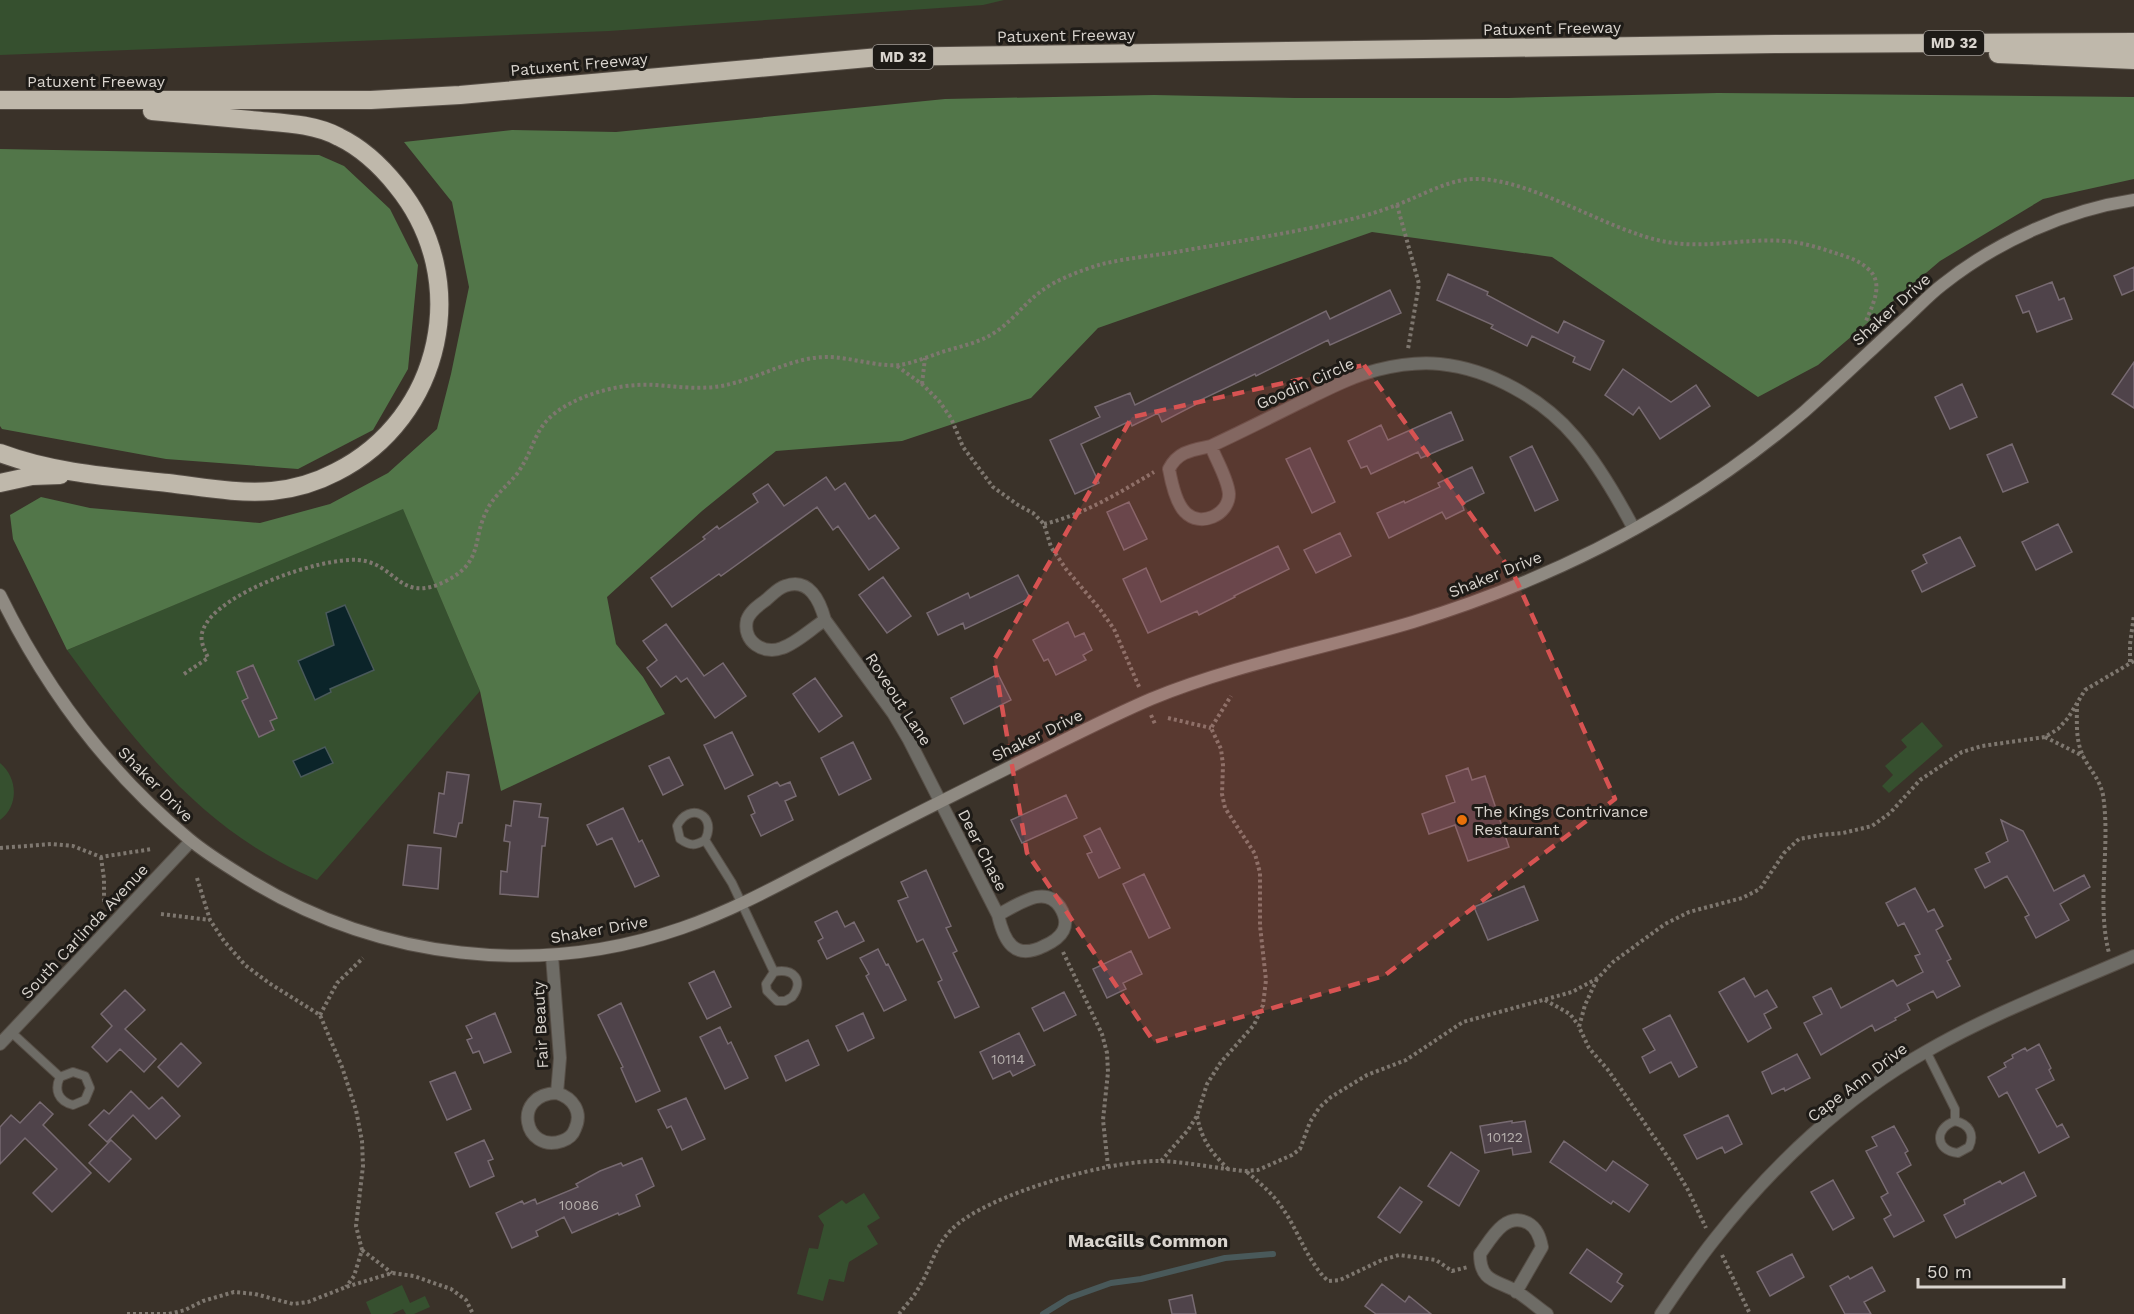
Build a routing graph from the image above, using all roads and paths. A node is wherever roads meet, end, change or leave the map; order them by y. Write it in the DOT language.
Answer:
graph roads {
  1 [pos="2134,42"];
  2 [pos="1775,44"];
  3 [pos="2134,60"];
  4 [pos="0,100"];
  5 [pos="33,100"];
  6 [pos="2134,200"];
  7 [pos="1397,205"];
  8 [pos="1866,321"];
  9 [pos="926,358"];
  10 [pos="1405,365"];
  11 [pos="897,366"];
  12 [pos="922,384"];
  13 [pos="1210,446"];
  14 [pos="0,453"];
  15 [pos="1169,469"];
  16 [pos="86,473"];
  17 [pos="0,483"];
  18 [pos="1044,524"];
  19 [pos="1634,529"];
  20 [pos="0,595"];
  21 [pos="2134,615"];
  22 [pos="825,620"];
  23 [pos="2132,662"];
  24 [pos="184,674"];
  25 [pos="1136,679"];
  26 [pos="1231,696"];
  27 [pos="2078,702"];
  28 [pos="1168,718"];
  29 [pos="1211,728"];
  30 [pos="2045,737"];
  31 [pos="2084,757"];
  32 [pos="940,800"];
  33 [pos="705,840"];
  34 [pos="191,841"];
  35 [pos="0,848"];
  36 [pos="152,849"];
  37 [pos="101,857"];
  38 [pos="197,878"];
  39 [pos="104,903"];
  40 [pos="742,903"];
  41 [pos="161,914"];
  42 [pos="998,915"];
  43 [pos="210,920"];
  44 [pos="1057,940"];
  45 [pos="552,956"];
  46 [pos="2134,956"];
  47 [pos="363,958"];
  48 [pos="2112,965"];
  49 [pos="774,972"];
  50 [pos="1598,978"];
  51 [pos="1545,1000"];
  52 [pos="320,1015"];
  53 [pos="1580,1027"];
  54 [pos="11,1032"];
  55 [pos="0,1044"];
  56 [pos="1926,1051"];
  57 [pos="60,1077"];
  58 [pos="557,1093"];
  59 [pos="1197,1116"];
  60 [pos="1955,1121"];
  61 [pos="1161,1161"];
  62 [pos="1108,1166"];
  63 [pos="1229,1170"];
  64 [pos="1246,1171"];
  65 [pos="1714,1240"];
  66 [pos="362,1250"];
  67 [pos="1480,1264"];
  68 [pos="392,1273"];
  69 [pos="346,1287"];
  70 [pos="1516,1292"];
  71 [pos="127,1314"];
  72 [pos="473,1314"];
  73 [pos="899,1314"];
  74 [pos="1547,1314"];
  75 [pos="1661,1314"];
  76 [pos="1750,1314"];
  1 -- 2 [label="highway, Patuxent Freeway / MD 32"];
  2 -- 3 [label="highway"];
  2 -- 5 [label="highway, Patuxent Freeway / MD 32"];
  4 -- 5 [label="highway, Patuxent Freeway / MD 32"];
  5 -- 16 [label="highway"];
  6 -- 19 [label="street, Shaker Drive"];
  7 -- 8 [label="path"];
  7 -- 9 [label="path"];
  7 -- 10 [label="path"];
  9 -- 11 [label="path"];
  9 -- 12 [label="path"];
  10 -- 13 [label="street, Goodin Circle"];
  10 -- 19 [label="street, Goodin Circle"];
  11 -- 12 [label="path"];
  11 -- 24 [label="path"];
  12 -- 18 [label="path"];
  13 -- 15 [label="street, Goodin Circle"];
  13 -- 15 [label="street"];
  14 -- 16 [label="highway"];
  15 -- 18 [label="path"];
  16 -- 17 [label="highway"];
  18 -- 25 [label="path"];
  19 -- 32 [label="street, Shaker Drive"];
  20 -- 34 [label="street, Shaker Drive"];
  21 -- 23 [label="path"];
  22 -- 22 [label="street, Roveout Lane"];
  22 -- 32 [label="street, Roveout Lane"];
  23 -- 27 [label="path"];
  26 -- 29 [label="path"];
  27 -- 30 [label="path"];
  27 -- 31 [label="path"];
  28 -- 29 [label="path"];
  29 -- 59 [label="path"];
  30 -- 31 [label="path"];
  30 -- 50 [label="path"];
  31 -- 48 [label="path"];
  32 -- 40 [label="street, Shaker Drive"];
  32 -- 42 [label="street, Deer Chase"];
  33 -- 40 [label="lane"];
  34 -- 45 [label="street, Shaker Drive"];
  34 -- 54 [label="street, South Carlinda Avenue"];
  35 -- 37 [label="path"];
  36 -- 37 [label="path"];
  37 -- 39 [label="path"];
  38 -- 43 [label="path"];
  40 -- 45 [label="street, Shaker Drive"];
  40 -- 49 [label="lane"];
  41 -- 43 [label="path"];
  42 -- 44 [label="street, Deer Chase"];
  42 -- 44 [label="street, Deer Chase"];
  43 -- 52 [label="path"];
  44 -- 62 [label="path"];
  45 -- 58 [label="street, Fair Beauty"];
  46 -- 48 [label="street, Cape Ann Drive"];
  47 -- 52 [label="path"];
  48 -- 56 [label="street, Cape Ann Drive"];
  50 -- 51 [label="path"];
  50 -- 53 [label="path"];
  51 -- 53 [label="path"];
  51 -- 64 [label="path"];
  52 -- 66 [label="path"];
  53 -- 65 [label="path"];
  54 -- 55 [label="street, South Carlinda Avenue"];
  54 -- 57 [label="lane"];
  56 -- 60 [label="lane"];
  56 -- 65 [label="street, Cape Ann Drive"];
  58 -- 58 [label="street, Fair Beauty"];
  59 -- 61 [label="path"];
  59 -- 63 [label="path"];
  61 -- 62 [label="path"];
  61 -- 63 [label="path"];
  62 -- 73 [label="path"];
  63 -- 64 [label="path"];
  64 -- 67 [label="path"];
  65 -- 75 [label="street, Cape Ann Drive"];
  65 -- 76 [label="path"];
  66 -- 68 [label="path"];
  66 -- 69 [label="path"];
  67 -- 70 [label="street"];
  67 -- 70 [label="street"];
  68 -- 69 [label="path"];
  68 -- 72 [label="path"];
  69 -- 71 [label="path"];
  70 -- 74 [label="street"];
}
